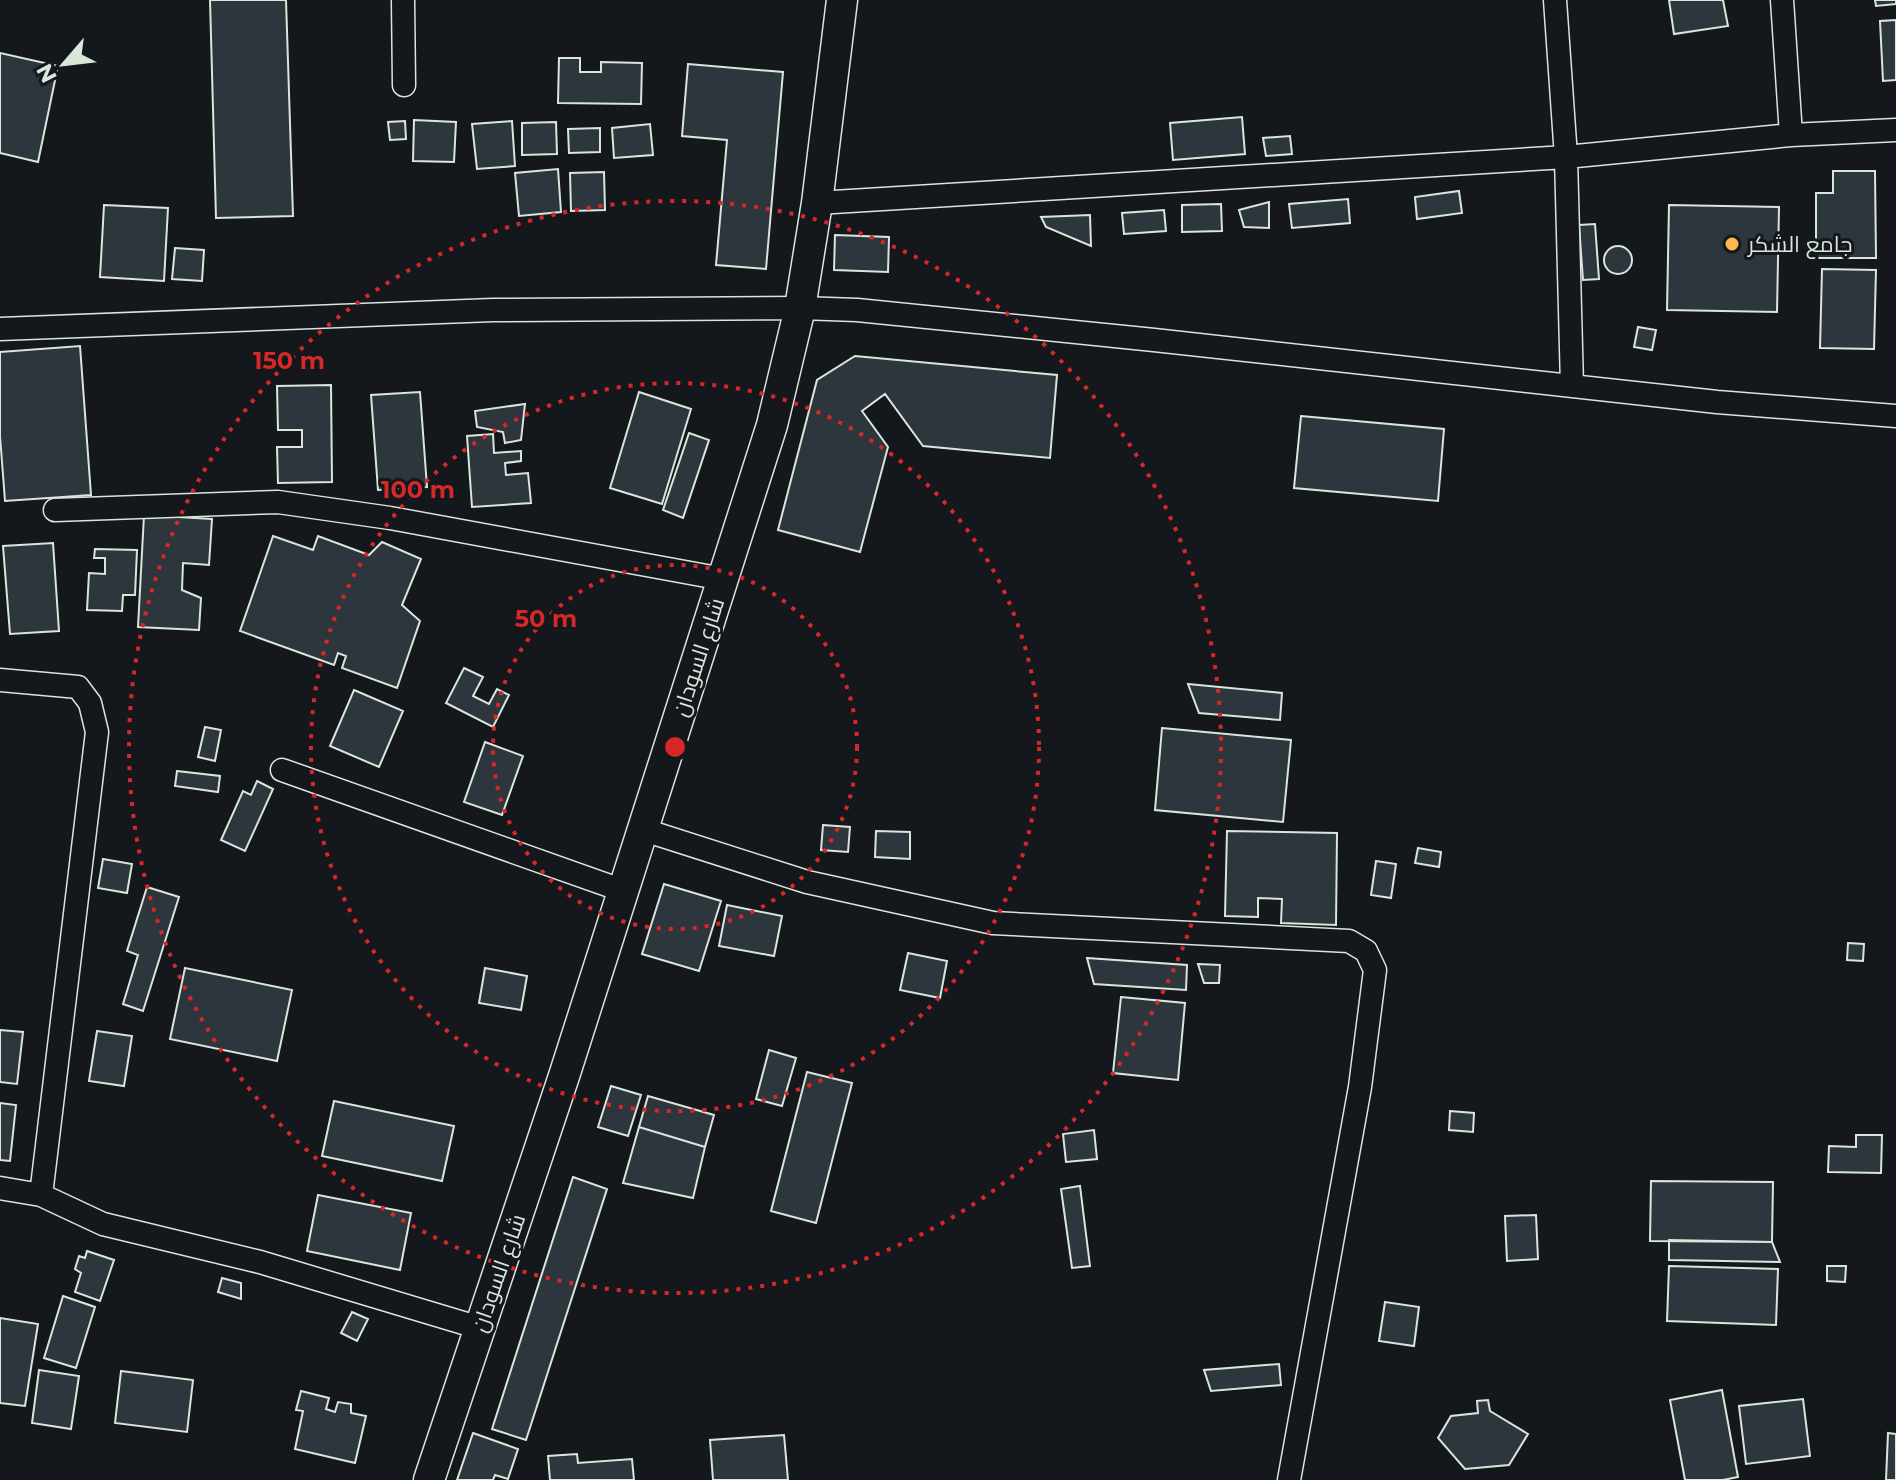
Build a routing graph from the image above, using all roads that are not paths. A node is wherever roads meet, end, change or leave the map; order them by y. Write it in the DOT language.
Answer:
graph roads {
  1 [pos="403,0"];
  2 [pos="842,0"];
  3 [pos="1555,0"];
  4 [pos="1782,0"];
  5 [pos="404,85"];
  6 [pos="1896,130"];
  7 [pos="1791,135"];
  8 [pos="1566,157"];
  9 [pos="817,203"];
  10 [pos="800,308"];
  11 [pos="0,329"];
  12 [pos="1572,386"];
  13 [pos="1896,416"];
  14 [pos="55,510"];
  15 [pos="723,579"];
  16 [pos="0,680"];
  17 [pos="282,770"];
  18 [pos="641,829"];
  19 [pos="624,891"];
  20 [pos="0,1188"];
  21 [pos="41,1195"];
  22 [pos="480,1328"];
  23 [pos="429,1480"];
  24 [pos="1289,1480"];
  1 -- 5 [label="street"];
  2 -- 9 [label="main road, شارع السودان"];
  3 -- 8 [label="street"];
  4 -- 7 [label="street"];
  6 -- 7 [label="street"];
  7 -- 8 [label="street"];
  8 -- 9 [label="street"];
  8 -- 12 [label="street"];
  9 -- 10 [label="main road, شارع السودان"];
  10 -- 11 [label="street"];
  10 -- 12 [label="street"];
  10 -- 15 [label="main road, شارع السودان"];
  12 -- 13 [label="street"];
  14 -- 15 [label="street"];
  15 -- 18 [label="main road, شارع السودان"];
  16 -- 21 [label="street"];
  17 -- 19 [label="street"];
  18 -- 19 [label="main road, شارع السودان"];
  18 -- 24 [label="street"];
  19 -- 22 [label="main road, شارع السودان"];
  20 -- 21 [label="street"];
  21 -- 22 [label="street"];
  22 -- 23 [label="main road, شارع السودان"];
}
